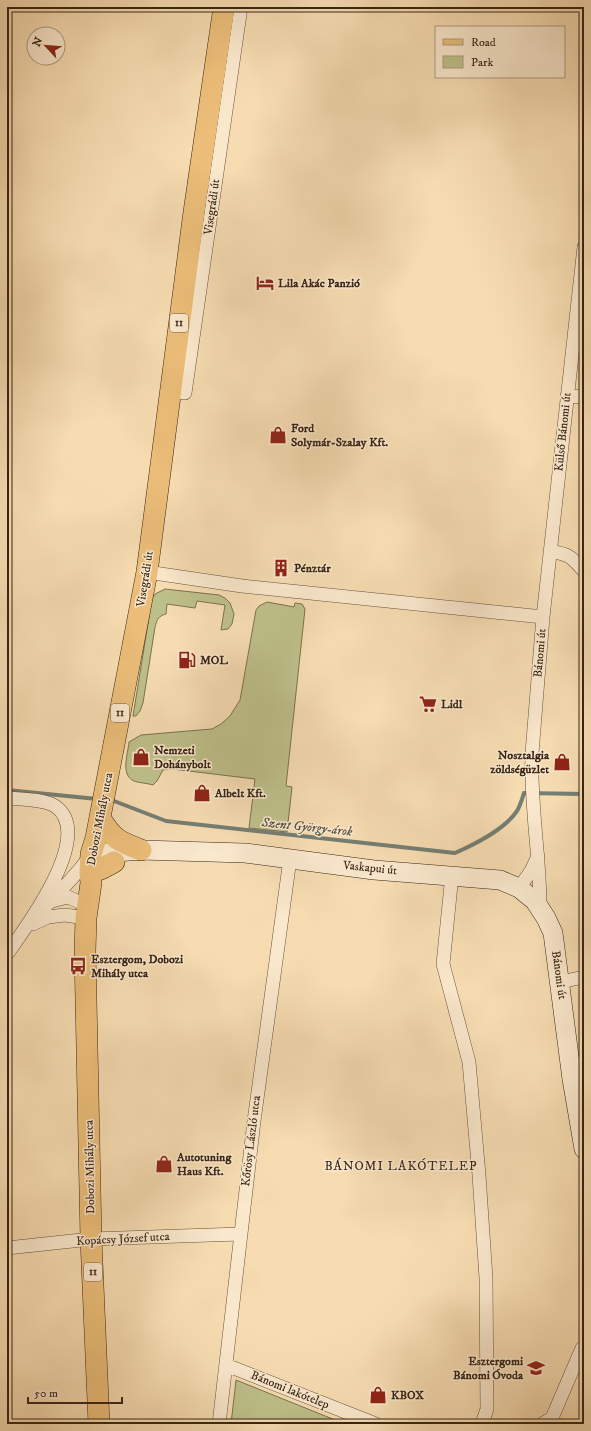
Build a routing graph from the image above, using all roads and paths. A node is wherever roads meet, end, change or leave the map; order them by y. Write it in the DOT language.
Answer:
graph roads {
  1 [pos="224,7"];
  2 [pos="241,7"];
  3 [pos="584,247"];
  4 [pos="171,392"];
  5 [pos="567,396"];
  6 [pos="584,397"];
  7 [pos="550,551"];
  8 [pos="584,570"];
  9 [pos="147,572"];
  10 [pos="542,617"];
  11 [pos="110,765"];
  12 [pos="7,798"];
  13 [pos="102,806"];
  14 [pos="140,850"];
  15 [pos="191,852"];
  16 [pos="538,856"];
  17 [pos="290,859"];
  18 [pos="114,862"];
  19 [pos="90,863"];
  20 [pos="454,875"];
  21 [pos="519,888"];
  22 [pos="50,902"];
  23 [pos="540,907"];
  24 [pos="86,914"];
  25 [pos="26,927"];
  26 [pos="7,954"];
  27 [pos="584,977"];
  28 [pos="560,982"];
  29 [pos="584,1149"];
  30 [pos="240,1234"];
  31 [pos="91,1239"];
  32 [pos="7,1248"];
  33 [pos="584,1347"];
  34 [pos="226,1364"];
  35 [pos="99,1424"];
  36 [pos="219,1424"];
  37 [pos="376,1424"];
  38 [pos="482,1424"];
  39 [pos="542,1424"];
  1 -- 4 [label="main road, Visegrádi út / 11"];
  2 -- 4 [label="street, Visegrádi út"];
  3 -- 5 [label="street, Külső Bánomi út"];
  4 -- 9 [label="main road, Visegrádi út / 11"];
  5 -- 6 [label="street"];
  5 -- 7 [label="street, Külső Bánomi út"];
  7 -- 8 [label="street"];
  7 -- 10 [label="street, Külső Bánomi út"];
  9 -- 10 [label="street"];
  9 -- 11 [label="main road, Visegrádi út / 11"];
  10 -- 16 [label="street, Bánomi út"];
  11 -- 13 [label="main road, Dobozi Mihály utca / 11"];
  12 -- 25 [label="street"];
  13 -- 14 [label="main road"];
  13 -- 19 [label="main road, Dobozi Mihály utca / 11"];
  14 -- 15 [label="main road, Vaskapui út"];
  14 -- 19 [label="main road, Vaskapui út"];
  15 -- 17 [label="main road, Vaskapui út"];
  15 -- 18 [label="main road, Vaskapui út"];
  16 -- 21 [label="street"];
  16 -- 23 [label="street, Bánomi út"];
  17 -- 20 [label="main road, Vaskapui út"];
  17 -- 30 [label="street, Kőrösy László utca"];
  18 -- 19 [label="main road"];
  19 -- 22 [label="street"];
  19 -- 24 [label="main road, Dobozi Mihály utca / 11"];
  20 -- 21 [label="main road, Vaskapui út"];
  20 -- 38 [label="street"];
  21 -- 23 [label="main road, Vaskapui út"];
  22 -- 24 [label="street"];
  22 -- 25 [label="street"];
  23 -- 28 [label="main road, Bánomi út"];
  24 -- 25 [label="street"];
  24 -- 31 [label="main road, Dobozi Mihály utca / 11"];
  25 -- 26 [label="street"];
  27 -- 28 [label="street"];
  28 -- 29 [label="main road, Bánomi út"];
  30 -- 31 [label="street, Kopácsy József utca"];
  30 -- 34 [label="street, Kőrösy László utca"];
  31 -- 32 [label="street, Kopácsy József utca"];
  31 -- 35 [label="main road, Dobozi Mihály utca / 11"];
  33 -- 39 [label="street"];
  34 -- 36 [label="street, Kőrösy László utca"];
  34 -- 37 [label="street, Bánomi lakótelep"];
}
